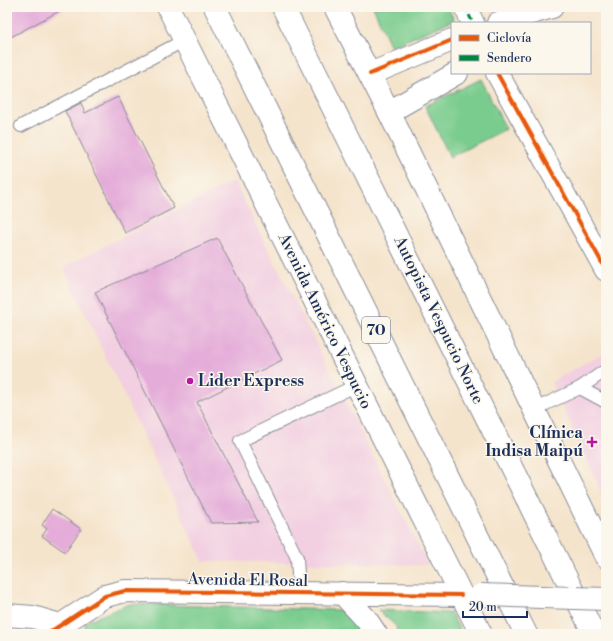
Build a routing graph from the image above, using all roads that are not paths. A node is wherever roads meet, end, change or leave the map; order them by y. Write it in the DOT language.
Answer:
graph roads {
  1 [pos="168,7"];
  2 [pos="215,7"];
  3 [pos="283,7"];
  4 [pos="335,7"];
  5 [pos="465,7"];
  6 [pos="539,14"];
  7 [pos="472,22"];
  8 [pos="503,22"];
  9 [pos="185,40"];
  10 [pos="451,40"];
  11 [pos="370,74"];
  12 [pos="455,74"];
  13 [pos="498,74"];
  14 [pos="389,112"];
  15 [pos="21,126"];
  16 [pos="606,270"];
  17 [pos="604,373"];
  18 [pos="357,385"];
  19 [pos="580,388"];
  20 [pos="606,402"];
  21 [pos="534,409"];
  22 [pos="606,557"];
  23 [pos="299,592"];
  24 [pos="342,593"];
  25 [pos="471,595"];
  26 [pos="606,599"];
  27 [pos="7,615"];
  28 [pos="58,631"];
  29 [pos="376,634"];
  30 [pos="481,634"];
  31 [pos="526,634"];
  32 [pos="594,634"];
  1 -- 9 [label="main road, Avenida Américo Vespucio"];
  2 -- 31 [label="main road, 70"];
  3 -- 32 [label="main road, Autopista Vespucio Norte"];
  4 -- 11 [label="main road"];
  5 -- 7 [label="main road"];
  6 -- 8 [label="main road"];
  9 -- 15 [label="lane"];
  9 -- 18 [label="main road, Avenida Américo Vespucio"];
  10 -- 11 [label="main road"];
  11 -- 14 [label="main road"];
  12 -- 14 [label="main road"];
  13 -- 16 [label="main road"];
  14 -- 21 [label="main road"];
  17 -- 19 [label="lane"];
  18 -- 23 [label="lane"];
  18 -- 25 [label="main road, Avenida Américo Vespucio"];
  19 -- 20 [label="lane"];
  19 -- 21 [label="lane"];
  21 -- 22 [label="main road"];
  23 -- 24 [label="main road, Avenida El Rosal"];
  23 -- 28 [label="main road, Avenida El Rosal"];
  24 -- 25 [label="main road, Avenida El Rosal"];
  24 -- 29 [label="main road"];
  25 -- 26 [label="main road, Avenida El Rosal, bridge"];
  25 -- 30 [label="main road, Avenida Américo Vespucio"];
  27 -- 28 [label="main road"];
}
